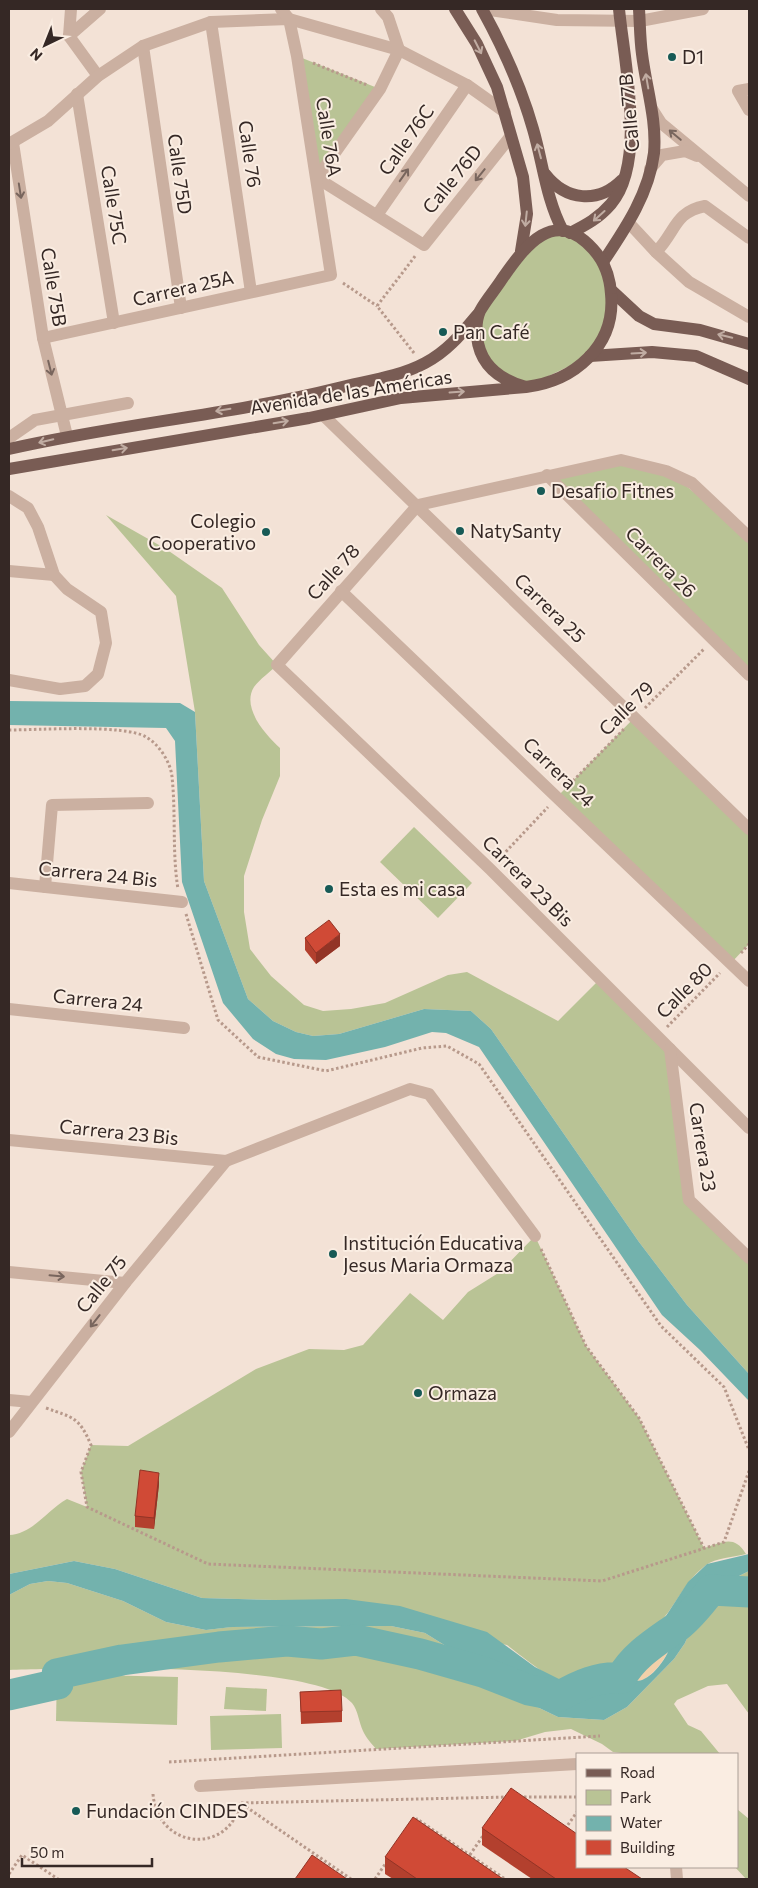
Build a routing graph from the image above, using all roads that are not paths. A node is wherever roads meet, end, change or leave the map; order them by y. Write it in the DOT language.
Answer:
graph roads {
  1 [pos="71,9"];
  2 [pos="100,9"];
  3 [pos="281,9"];
  4 [pos="381,9"];
  5 [pos="455,9"];
  6 [pos="483,9"];
  7 [pos="619,9"];
  8 [pos="639,9"];
  9 [pos="703,9"];
  10 [pos="289,19"];
  11 [pos="211,22"];
  12 [pos="69,36"];
  13 [pos="143,46"];
  14 [pos="399,50"];
  15 [pos="98,76"];
  16 [pos="467,85"];
  17 [pos="497,87"];
  18 [pos="749,89"];
  19 [pos="77,94"];
  20 [pos="486,96"];
  21 [pos="652,108"];
  22 [pos="749,110"];
  23 [pos="505,112"];
  24 [pos="510,137"];
  25 [pos="11,144"];
  26 [pos="702,158"];
  27 [pos="650,169"];
  28 [pos="545,173"];
  29 [pos="317,178"];
  30 [pos="623,178"];
  31 [pos="749,196"];
  32 [pos="377,215"];
  33 [pos="629,223"];
  34 [pos="566,232"];
  35 [pos="749,238"];
  36 [pos="521,251"];
  37 [pos="656,252"];
  38 [pos="603,262"];
  39 [pos="331,274"];
  40 [pos="611,290"];
  41 [pos="252,292"];
  42 [pos="181,308"];
  43 [pos="480,312"];
  44 [pos="749,317"];
  45 [pos="114,322"];
  46 [pos="42,338"];
  47 [pos="749,344"];
  48 [pos="590,356"];
  49 [pos="749,379"];
  50 [pos="526,387"];
  51 [pos="128,403"];
  52 [pos="62,415"];
  53 [pos="323,415"];
  54 [pos="67,436"];
  55 [pos="9,438"];
  56 [pos="9,450"];
  57 [pos="9,469"];
  58 [pos="547,475"];
  59 [pos="9,496"];
  60 [pos="418,505"];
  61 [pos="749,537"];
  62 [pos="9,571"];
  63 [pos="54,575"];
  64 [pos="341,591"];
  65 [pos="277,665"];
  66 [pos="749,676"];
  67 [pos="9,680"];
  68 [pos="148,803"];
  69 [pos="749,829"];
  70 [pos="9,883"];
  71 [pos="45,887"];
  72 [pos="182,902"];
  73 [pos="749,981"];
  74 [pos="9,1009"];
  75 [pos="184,1028"];
  76 [pos="670,1049"];
  77 [pos="749,1128"];
  78 [pos="9,1140"];
  79 [pos="226,1161"];
  80 [pos="535,1236"];
  81 [pos="749,1258"];
  82 [pos="9,1272"];
  83 [pos="125,1283"];
  84 [pos="9,1400"];
  85 [pos="31,1402"];
  86 [pos="9,1432"];
  87 [pos="576,1764"];
  88 [pos="200,1786"];
  1 -- 12 [label="street"];
  2 -- 12 [label="street"];
  3 -- 10 [label="street, Calle 76A"];
  4 -- 14 [label="street"];
  5 -- 17 [label="main road, one-way"];
  6 -- 9 [label="street"];
  28 -- 6 [label="main road, one-way"];
  7 -- 30 [label="main road, Calle 77B"];
  21 -- 8 [label="main road, Calle 77B, one-way"];
  10 -- 11 [label="street"];
  10 -- 14 [label="street"];
  10 -- 29 [label="street, Calle 76A"];
  11 -- 13 [label="street"];
  11 -- 41 [label="street, Calle 76"];
  12 -- 15 [label="street"];
  13 -- 15 [label="street"];
  13 -- 42 [label="street, Calle 75D"];
  14 -- 16 [label="street"];
  14 -- 29 [label="street"];
  15 -- 19 [label="street"];
  16 -- 20 [label="street"];
  32 -- 16 [label="street, Calle 76C, one-way"];
  17 -- 20 [label="street"];
  17 -- 23 [label="main road"];
  18 -- 22 [label="street"];
  19 -- 25 [label="street"];
  19 -- 45 [label="street, Calle 75C"];
  20 -- 23 [label="street"];
  26 -- 21 [label="street, one-way"];
  21 -- 27 [label="main road, Calle 77B"];
  23 -- 24 [label="main road"];
  24 -- 32 [label="street, Calle 76D, one-way"];
  24 -- 36 [label="main road, one-way"];
  25 -- 46 [label="street, Calle 75B, one-way"];
  26 -- 27 [label="street"];
  26 -- 31 [label="street"];
  27 -- 33 [label="main road, Calle 77B"];
  28 -- 30 [label="main road"];
  28 -- 34 [label="main road"];
  29 -- 32 [label="street"];
  29 -- 39 [label="street, Calle 76A"];
  30 -- 34 [label="main road, Calle 77B, one-way"];
  33 -- 37 [label="street"];
  33 -- 38 [label="main road, Calle 77B"];
  34 -- 36 [label="main road"];
  34 -- 38 [label="main road"];
  35 -- 37 [label="street"];
  36 -- 43 [label="main road"];
  37 -- 44 [label="street"];
  38 -- 40 [label="main road"];
  39 -- 41 [label="street, Carrera 25A"];
  47 -- 40 [label="main road, one-way"];
  40 -- 48 [label="main road"];
  41 -- 42 [label="street, Carrera 25A"];
  42 -- 45 [label="street, Carrera 25A"];
  43 -- 50 [label="main road"];
  43 -- 54 [label="main road, Avenida de las Américas, one-way"];
  45 -- 46 [label="street, Carrera 25A"];
  46 -- 52 [label="street, Calle 75B, one-way"];
  48 -- 49 [label="main road, one-way"];
  48 -- 50 [label="main road, Avenida de las Américas"];
  53 -- 50 [label="main road, Avenida de las Américas, one-way"];
  51 -- 52 [label="street"];
  52 -- 54 [label="street, Calle 75B"];
  52 -- 55 [label="street"];
  57 -- 53 [label="main road, Avenida de las Américas, one-way"];
  53 -- 60 [label="street, Carrera 25"];
  54 -- 56 [label="main road, Avenida de las Américas, one-way"];
  58 -- 60 [label="street"];
  58 -- 61 [label="street"];
  58 -- 66 [label="street, Carrera 26"];
  59 -- 63 [label="street"];
  60 -- 64 [label="street, Calle 78"];
  60 -- 69 [label="street, Carrera 25"];
  62 -- 63 [label="street"];
  63 -- 67 [label="street"];
  64 -- 65 [label="street, Calle 78"];
  64 -- 73 [label="street, Carrera 24"];
  65 -- 76 [label="street, Carrera 23 Bis"];
  68 -- 71 [label="street"];
  70 -- 71 [label="street, Carrera 24 Bis"];
  71 -- 72 [label="street, Carrera 24 Bis"];
  74 -- 75 [label="street, Carrera 24"];
  76 -- 77 [label="street, Carrera 23 Bis"];
  76 -- 81 [label="street, Carrera 23"];
  78 -- 79 [label="street, Carrera 23 Bis"];
  79 -- 80 [label="street"];
  79 -- 83 [label="street, Calle 75"];
  82 -- 83 [label="street, one-way"];
  83 -- 85 [label="street, Calle 75, one-way"];
  84 -- 85 [label="street"];
  85 -- 86 [label="street, Calle 75"];
  87 -- 88 [label="street"];
}
